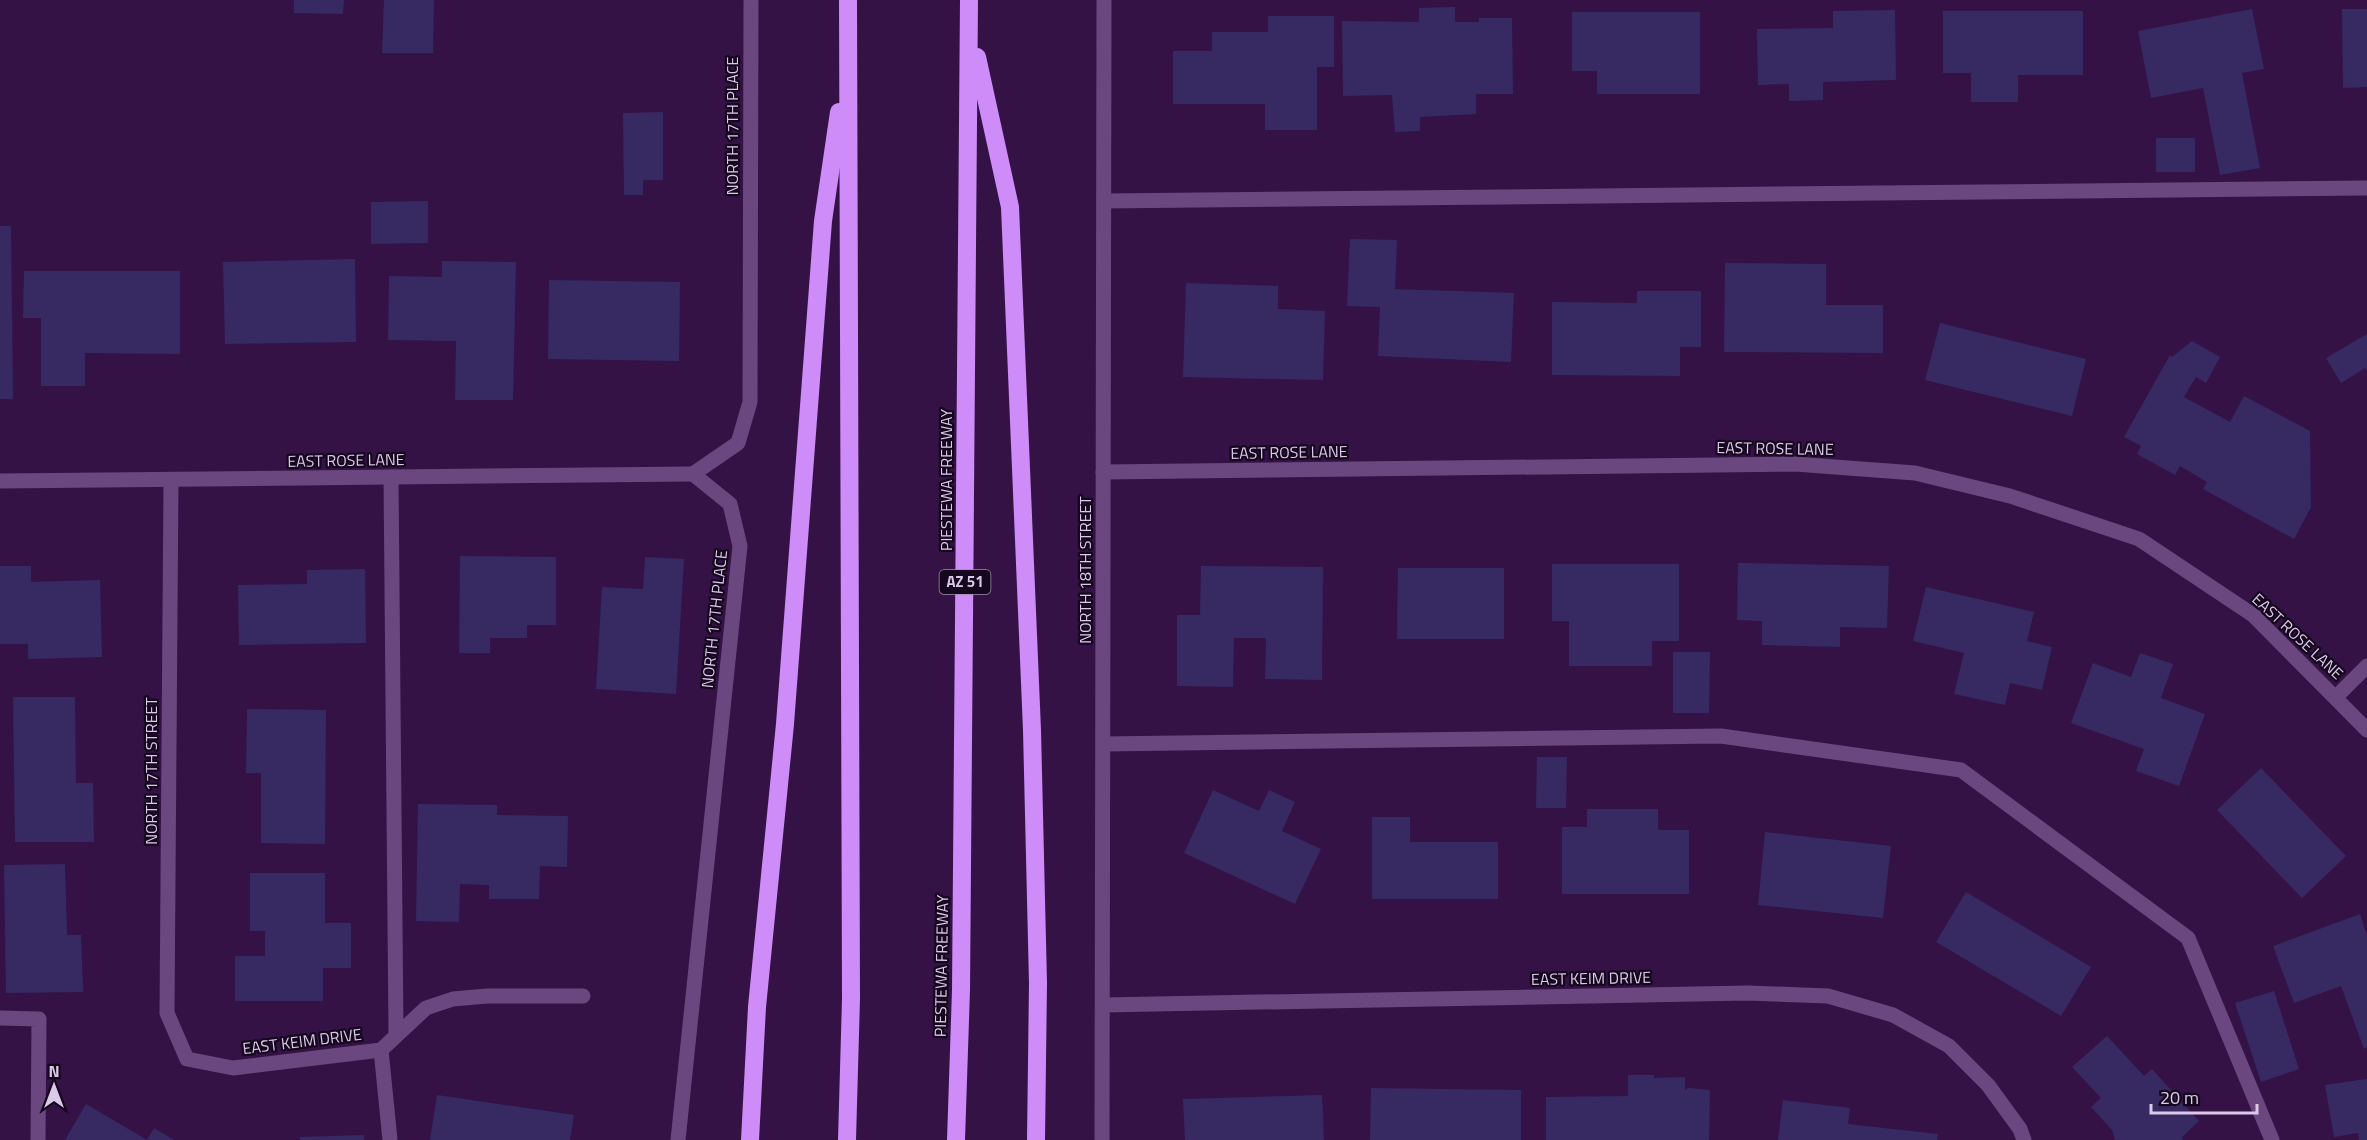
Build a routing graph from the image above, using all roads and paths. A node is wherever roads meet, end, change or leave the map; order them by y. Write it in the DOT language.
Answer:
graph roads {
  1 [pos="751,0"];
  2 [pos="848,0"];
  3 [pos="969,0"];
  4 [pos="1104,0"];
  5 [pos="970,23"];
  6 [pos="848,51"];
  7 [pos="2367,188"];
  8 [pos="1104,201"];
  9 [pos="1103,472"];
  10 [pos="693,474"];
  11 [pos="391,477"];
  12 [pos="171,480"];
  13 [pos="0,481"];
  14 [pos="2367,666"];
  15 [pos="2336,697"];
  16 [pos="2367,730"];
  17 [pos="1103,744"];
  18 [pos="583,996"];
  19 [pos="1103,1005"];
  20 [pos="0,1018"];
  21 [pos="396,1034"];
  22 [pos="381,1050"];
  23 [pos="187,1059"];
  24 [pos="38,1140"];
  25 [pos="390,1140"];
  26 [pos="678,1140"];
  27 [pos="750,1140"];
  28 [pos="847,1140"];
  29 [pos="956,1140"];
  30 [pos="1036,1140"];
  31 [pos="1102,1140"];
  32 [pos="2024,1140"];
  33 [pos="2272,1140"];
  1 -- 10 [label="street, NORTH 17TH PLACE"];
  2 -- 6 [label="highway"];
  3 -- 5 [label="highway, PIESTEWA FREEWAY / AZ 51"];
  4 -- 8 [label="street, NORTH 18TH STREET"];
  5 -- 29 [label="highway, PIESTEWA FREEWAY / AZ 51"];
  5 -- 30 [label="highway"];
  6 -- 27 [label="highway"];
  6 -- 28 [label="highway"];
  7 -- 8 [label="street"];
  8 -- 9 [label="street, NORTH 18TH STREET"];
  9 -- 15 [label="street, EAST ROSE LANE"];
  9 -- 17 [label="street, NORTH 18TH STREET"];
  10 -- 11 [label="street, EAST ROSE LANE"];
  10 -- 26 [label="street, NORTH 17TH PLACE"];
  11 -- 12 [label="street, EAST ROSE LANE"];
  11 -- 21 [label="street"];
  12 -- 13 [label="street, EAST ROSE LANE"];
  12 -- 23 [label="street, NORTH 17TH STREET"];
  14 -- 15 [label="street"];
  15 -- 16 [label="street, EAST ROSE LANE"];
  17 -- 19 [label="street, NORTH 18TH STREET"];
  17 -- 33 [label="street"];
  18 -- 21 [label="street, EAST KEIM DRIVE"];
  19 -- 31 [label="street, NORTH 18TH STREET"];
  19 -- 32 [label="street, EAST KEIM DRIVE"];
  20 -- 24 [label="street"];
  21 -- 22 [label="street, EAST KEIM DRIVE"];
  22 -- 23 [label="street, EAST KEIM DRIVE"];
  22 -- 25 [label="street"];
}
